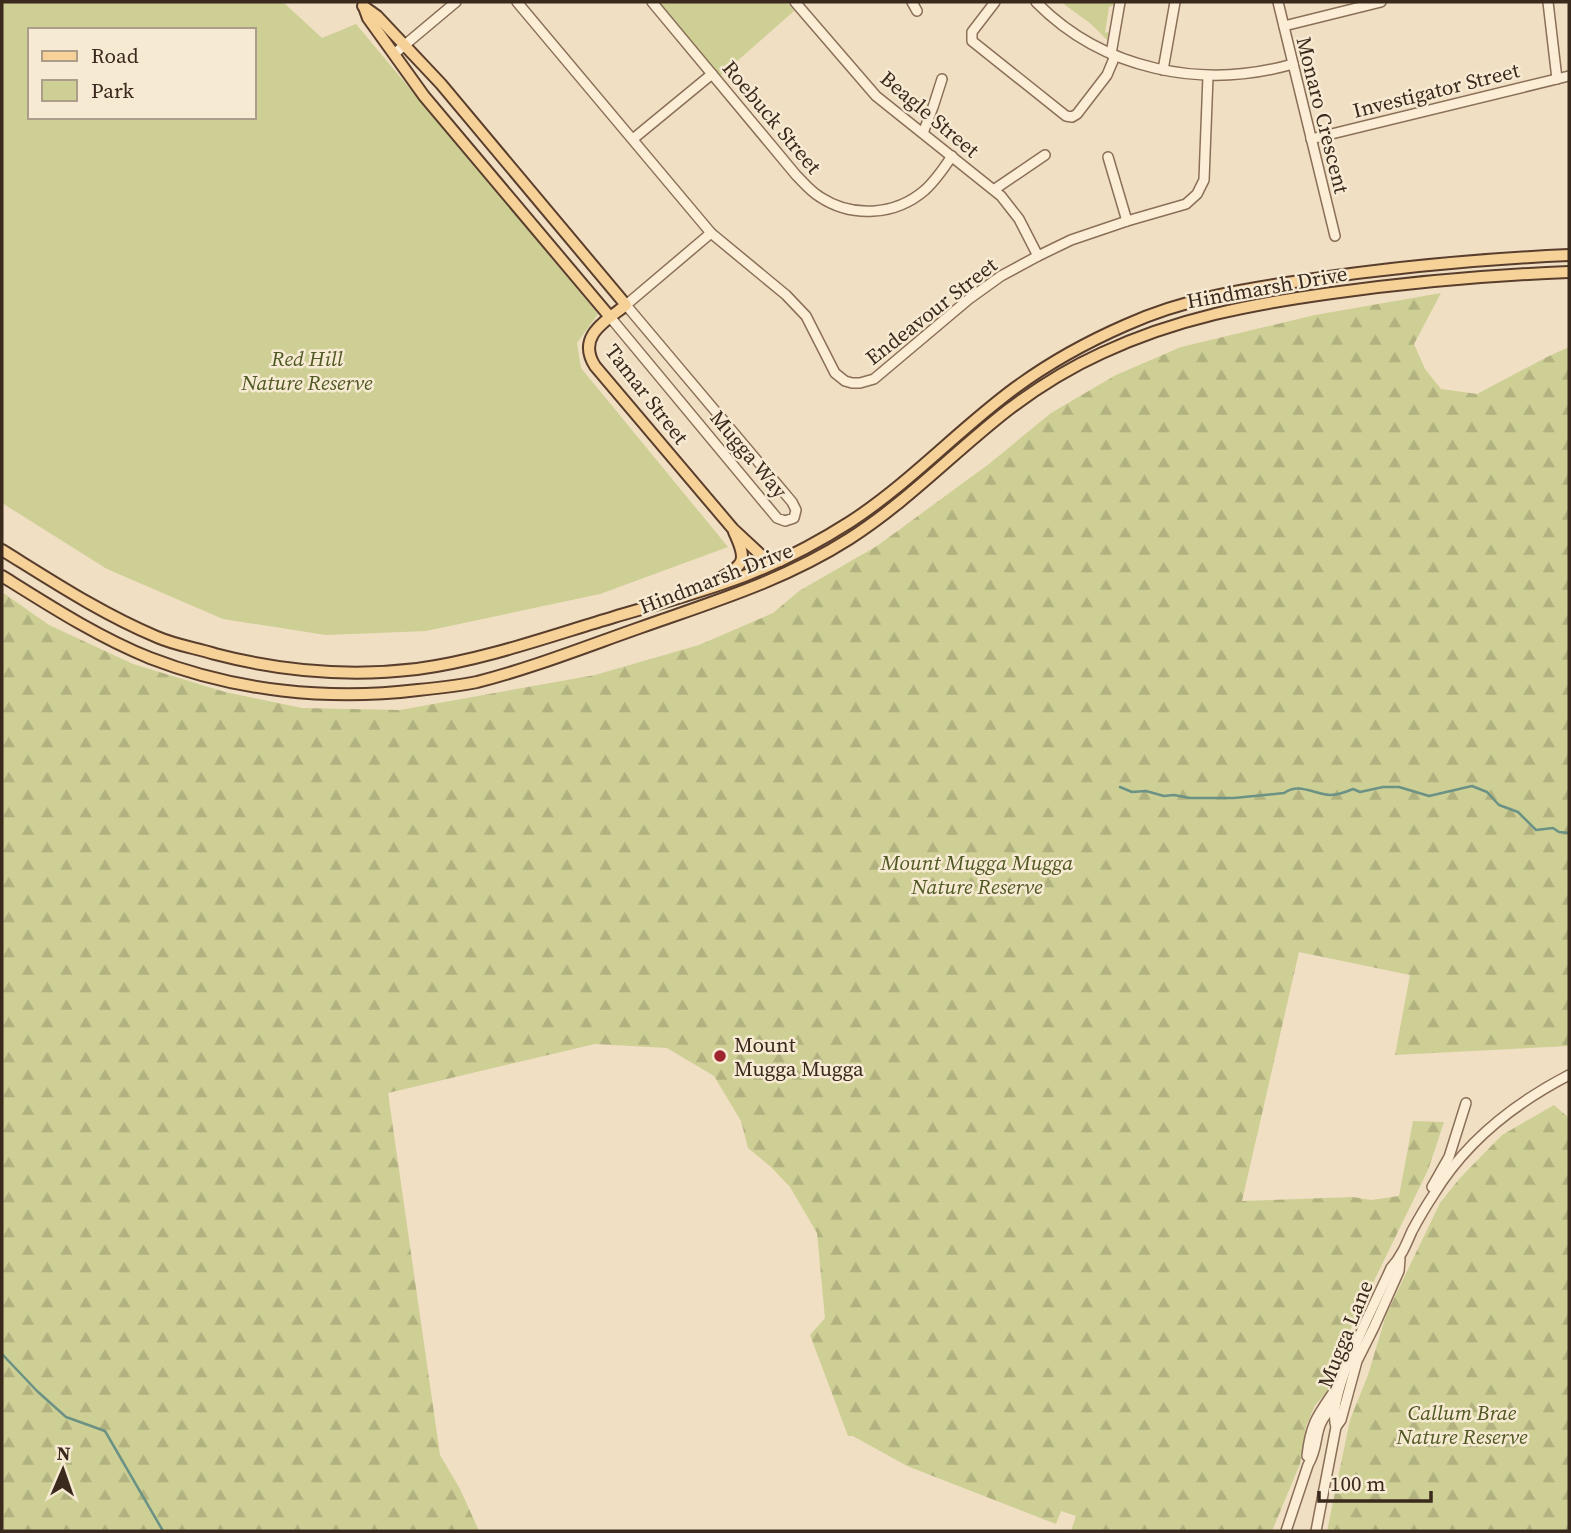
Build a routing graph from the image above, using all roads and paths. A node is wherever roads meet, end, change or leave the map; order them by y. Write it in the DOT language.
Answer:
graph roads {
  1 [pos="456,2"];
  2 [pos="517,2"];
  3 [pos="652,2"];
  4 [pos="797,2"];
  5 [pos="912,2"];
  6 [pos="995,2"];
  7 [pos="1036,2"];
  8 [pos="1120,2"];
  9 [pos="1175,2"];
  10 [pos="1278,2"];
  11 [pos="1381,2"];
  12 [pos="1548,2"];
  13 [pos="362,4"];
  14 [pos="918,11"];
  15 [pos="1284,26"];
  16 [pos="404,46"];
  17 [pos="394,54"];
  18 [pos="1113,55"];
  19 [pos="1293,64"];
  20 [pos="1163,70"];
  21 [pos="712,74"];
  22 [pos="1208,76"];
  23 [pos="1569,76"];
  24 [pos="942,79"];
  25 [pos="1557,79"];
  26 [pos="923,133"];
  27 [pos="633,139"];
  28 [pos="1311,139"];
  29 [pos="1045,155"];
  30 [pos="952,156"];
  31 [pos="1108,157"];
  32 [pos="995,189"];
  33 [pos="1126,221"];
  34 [pos="711,233"];
  35 [pos="1335,236"];
  36 [pos="1569,255"];
  37 [pos="1038,256"];
  38 [pos="1569,272"];
  39 [pos="626,304"];
  40 [pos="610,317"];
  41 [pos="733,529"];
  42 [pos="2,550"];
  43 [pos="780,561"];
  44 [pos="2,576"];
  45 [pos="705,589"];
  46 [pos="1569,1075"];
  47 [pos="1466,1103"];
  48 [pos="1423,1212"];
  49 [pos="1401,1257"];
  50 [pos="1342,1379"];
  51 [pos="1346,1398"];
  52 [pos="1336,1404"];
  53 [pos="1336,1427"];
  54 [pos="1308,1465"];
  55 [pos="1286,1531"];
  56 [pos="1316,1531"];
  1 -- 16 [label="street"];
  2 -- 27 [label="street, Endeavour Street"];
  3 -- 21 [label="street, Roebuck Street"];
  4 -- 26 [label="street, Beagle Street"];
  5 -- 14 [label="street"];
  6 -- 18 [label="street"];
  7 -- 18 [label="street"];
  8 -- 18 [label="street"];
  9 -- 20 [label="street"];
  10 -- 15 [label="street, Monaro Crescent"];
  11 -- 15 [label="street"];
  12 -- 25 [label="street"];
  13 -- 16 [label="main road, Mugga Way"];
  13 -- 17 [label="main road, Mugga Way"];
  15 -- 19 [label="street, Monaro Crescent"];
  16 -- 17 [label="street"];
  16 -- 39 [label="main road, Mugga Way"];
  17 -- 40 [label="main road, Mugga Way"];
  18 -- 20 [label="street"];
  19 -- 22 [label="street"];
  19 -- 28 [label="street, Monaro Crescent"];
  20 -- 22 [label="street"];
  21 -- 27 [label="street"];
  21 -- 30 [label="street, Roebuck Street"];
  22 -- 33 [label="street, Endeavour Street"];
  23 -- 25 [label="street, Investigator Street"];
  24 -- 26 [label="street"];
  25 -- 28 [label="street, Investigator Street"];
  26 -- 30 [label="street, Beagle Street"];
  27 -- 34 [label="street, Endeavour Street"];
  28 -- 35 [label="street, Monaro Crescent"];
  29 -- 32 [label="street"];
  30 -- 32 [label="street, Beagle Street"];
  31 -- 33 [label="street"];
  32 -- 37 [label="street, Beagle Street"];
  33 -- 37 [label="street, Endeavour Street"];
  34 -- 37 [label="street, Endeavour Street"];
  34 -- 39 [label="street, Tamar Street"];
  36 -- 43 [label="main road, Hindmarsh Drive"];
  38 -- 44 [label="main road, Hindmarsh Drive"];
  39 -- 40 [label="main road, Tamar Street"];
  39 -- 40 [label="street, Mugga Way"];
  40 -- 41 [label="main road, Tamar Street"];
  41 -- 43 [label="main road, Tamar Street"];
  41 -- 45 [label="main road, Tamar Street"];
  42 -- 45 [label="main road, Hindmarsh Drive"];
  43 -- 45 [label="main road, Hindmarsh Drive"];
  46 -- 48 [label="street, Mugga Lane"];
  47 -- 48 [label="street"];
  48 -- 49 [label="street, Mugga Lane"];
  49 -- 50 [label="street, Mugga Lane"];
  49 -- 51 [label="street, Mugga Lane"];
  50 -- 52 [label="street, Mugga Lane"];
  50 -- 54 [label="street"];
  51 -- 52 [label="street"];
  51 -- 53 [label="street, Mugga Lane"];
  52 -- 53 [label="street, Mugga Lane"];
  52 -- 54 [label="street"];
  53 -- 56 [label="street, Mugga Lane"];
  54 -- 55 [label="street"];
}
